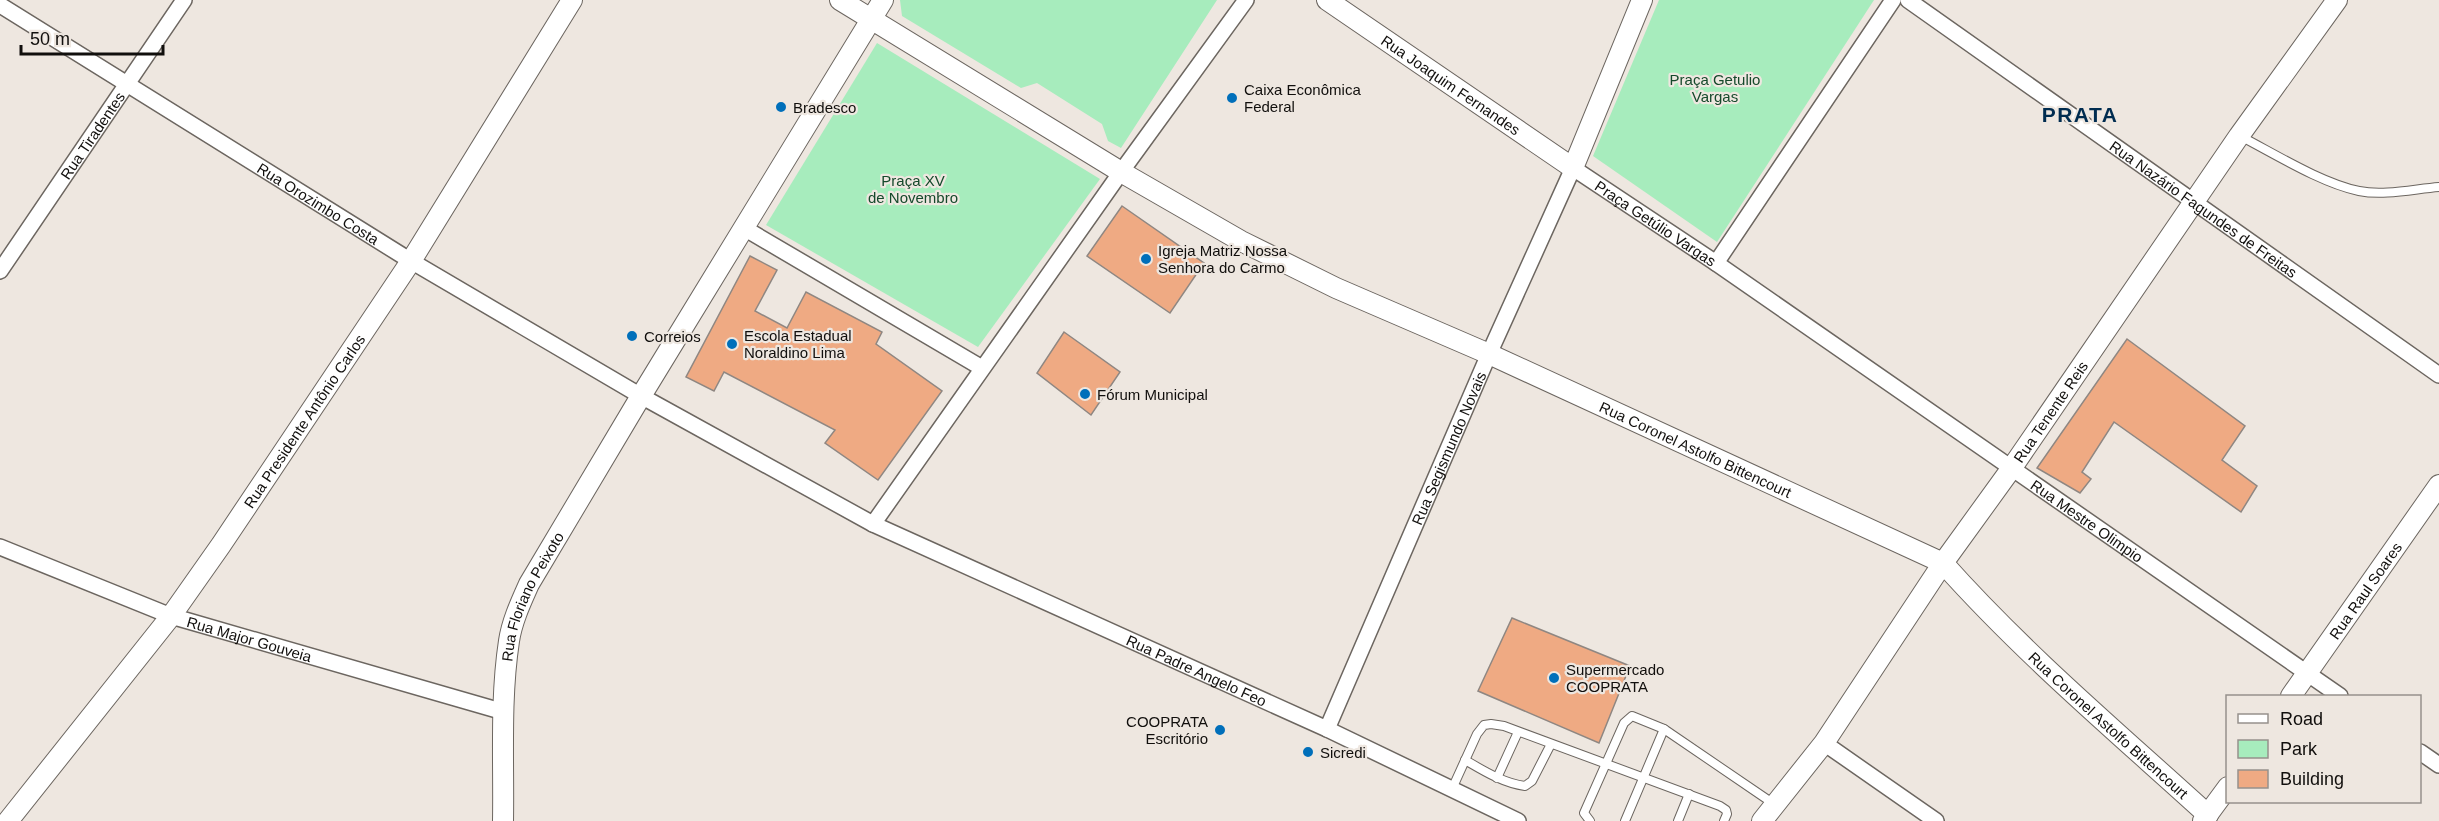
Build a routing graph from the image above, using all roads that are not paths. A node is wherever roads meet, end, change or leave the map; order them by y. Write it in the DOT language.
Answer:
graph roads {
  1 [pos="184,0"];
  2 [pos="572,0"];
  3 [pos="840,0"];
  4 [pos="883,0"];
  5 [pos="1246,0"];
  6 [pos="1327,0"];
  7 [pos="1642,0"];
  8 [pos="1893,0"];
  9 [pos="1908,0"];
  10 [pos="2337,0"];
  11 [pos="0,5"];
  12 [pos="871,19"];
  13 [pos="125,85"];
  14 [pos="2239,136"];
  15 [pos="1574,168"];
  16 [pos="1121,172"];
  17 [pos="2439,187"];
  18 [pos="2195,202"];
  19 [pos="744,228"];
  20 [pos="411,261"];
  21 [pos="1716,263"];
  22 [pos="0,271"];
  23 [pos="1489,354"];
  24 [pos="982,368"];
  25 [pos="2439,375"];
  26 [pos="641,396"];
  27 [pos="2011,469"];
  28 [pos="2439,485"];
  29 [pos="873,524"];
  30 [pos="0,547"];
  31 [pos="1943,563"];
  32 [pos="171,616"];
  33 [pos="2307,674"];
  34 [pos="2292,695"];
  35 [pos="2338,695"];
  36 [pos="504,712"];
  37 [pos="1327,729"];
  38 [pos="1664,729"];
  39 [pos="1518,732"];
  40 [pos="1824,743"];
  41 [pos="1551,744"];
  42 [pos="2421,753"];
  43 [pos="1465,760"];
  44 [pos="1604,764"];
  45 [pos="2439,765"];
  46 [pos="1643,777"];
  47 [pos="1497,778"];
  48 [pos="1452,789"];
  49 [pos="2226,790"];
  50 [pos="1689,794"];
  51 [pos="1774,804"];
  52 [pos="1583,817"];
  53 [pos="2206,818"];
  54 [pos="8,821"];
  55 [pos="503,821"];
  56 [pos="1518,821"];
  57 [pos="1590,821"];
  58 [pos="1625,821"];
  59 [pos="1678,821"];
  60 [pos="1724,821"];
  61 [pos="1762,821"];
  62 [pos="1936,821"];
  1 -- 13 [label="street, Rua Tiradentes"];
  2 -- 20 [label="street, Rua Presidente Antônio Carlos"];
  3 -- 12 [label="street"];
  4 -- 12 [label="street"];
  5 -- 16 [label="street"];
  6 -- 15 [label="street, Rua Joaquim Fernandes"];
  7 -- 15 [label="street"];
  8 -- 21 [label="street, Praça Getúlio Vargas"];
  9 -- 18 [label="street, Rua Nazário Fagundes de Freitas"];
  10 -- 14 [label="street, Rua Tenente Reis"];
  11 -- 13 [label="street, Rua Orozimbo Costa"];
  12 -- 16 [label="street"];
  12 -- 19 [label="street"];
  13 -- 20 [label="street, Rua Orozimbo Costa"];
  13 -- 22 [label="street, Rua Tiradentes"];
  14 -- 17 [label="lane"];
  14 -- 18 [label="street, Rua Tenente Reis"];
  15 -- 21 [label="street, Praça Getúlio Vargas"];
  15 -- 23 [label="street, Rua Segismundo Novais"];
  16 -- 23 [label="street, Rua Coronel Astolfo Bittencourt"];
  16 -- 24 [label="street"];
  18 -- 25 [label="street, Rua Nazário Fagundes de Freitas"];
  18 -- 27 [label="street, Rua Tenente Reis"];
  19 -- 24 [label="street"];
  19 -- 26 [label="street"];
  20 -- 26 [label="street, Rua Orozimbo Costa"];
  20 -- 32 [label="street, Rua Presidente Antônio Carlos"];
  21 -- 27 [label="street, Rua Mestre Olimpio"];
  23 -- 31 [label="street, Rua Coronel Astolfo Bittencourt"];
  23 -- 37 [label="street, Rua Segismundo Novais"];
  24 -- 29 [label="street"];
  26 -- 29 [label="street"];
  26 -- 36 [label="street, Rua Floriano Peixoto"];
  27 -- 31 [label="street, Rua Tenente Reis"];
  27 -- 33 [label="street, Rua Mestre Olimpio"];
  28 -- 33 [label="street, Rua Raul Soares"];
  29 -- 37 [label="street, Rua Padre Angelo Feo"];
  30 -- 32 [label="street, Rua Major Gouveia"];
  31 -- 40 [label="street, Rua Tenente Reis"];
  31 -- 53 [label="street, Rua Coronel Astolfo Bittencourt"];
  32 -- 36 [label="street, Rua Major Gouveia"];
  32 -- 54 [label="street, Rua Presidente Antônio Carlos"];
  33 -- 34 [label="street, Rua Raul Soares"];
  33 -- 35 [label="street, Rua Mestre Olimpio"];
  36 -- 55 [label="street, Rua Floriano Peixoto"];
  37 -- 48 [label="street, Rua Padre Angelo Feo"];
  38 -- 44 [label="lane"];
  38 -- 46 [label="lane"];
  38 -- 51 [label="lane"];
  39 -- 41 [label="lane"];
  39 -- 43 [label="lane"];
  39 -- 47 [label="lane"];
  40 -- 51 [label="street, Rua Tenente Reis"];
  40 -- 62 [label="street"];
  41 -- 44 [label="lane"];
  41 -- 47 [label="lane"];
  42 -- 45 [label="street"];
  43 -- 47 [label="lane"];
  43 -- 48 [label="lane"];
  44 -- 46 [label="lane"];
  44 -- 52 [label="lane"];
  46 -- 50 [label="lane"];
  46 -- 58 [label="lane"];
  48 -- 56 [label="street, Rua Padre Angelo Feo"];
  49 -- 53 [label="street"];
  50 -- 59 [label="lane"];
  50 -- 60 [label="lane"];
  51 -- 61 [label="street, Rua Tenente Reis"];
  52 -- 57 [label="lane"];
}
